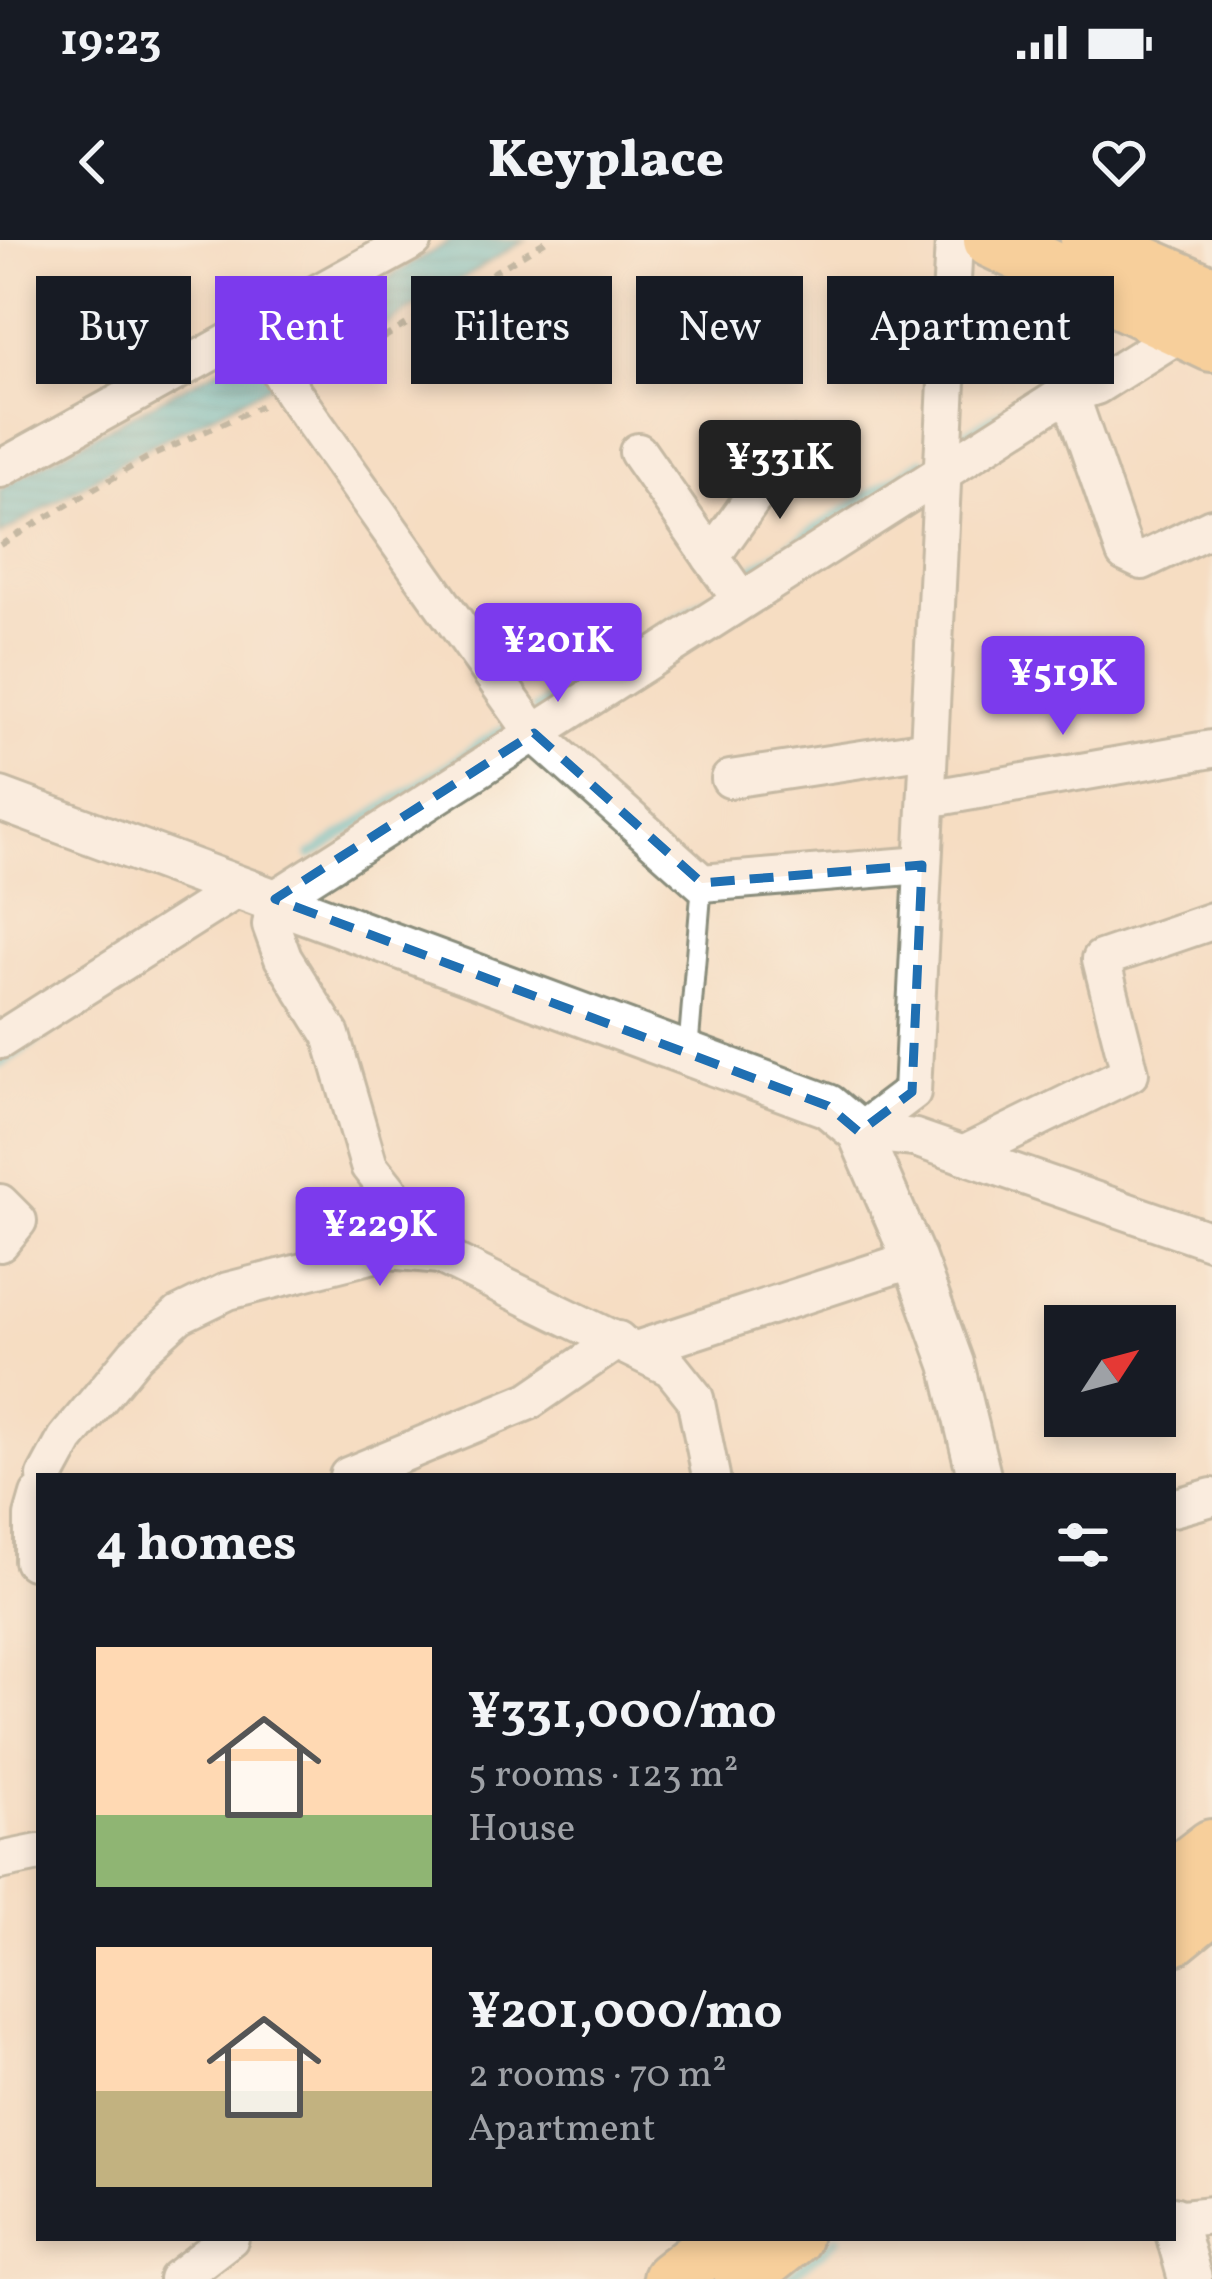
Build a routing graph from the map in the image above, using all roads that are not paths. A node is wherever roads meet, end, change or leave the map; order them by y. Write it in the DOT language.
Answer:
graph roads {
  1 [pos="414,240"];
  2 [pos="954,240"];
  3 [pos="991,240"];
  4 [pos="1088,240"];
  5 [pos="356,276"];
  6 [pos="1204,321"];
  7 [pos="215,359"];
  8 [pos="286,384"];
  9 [pos="1070,394"];
  10 [pos="790,446"];
  11 [pos="638,452"];
  12 [pos="0,469"];
  13 [pos="942,471"];
  14 [pos="1212,527"];
  15 [pos="711,557"];
  16 [pos="741,600"];
  17 [pos="533,733"];
  18 [pos="1212,748"];
  19 [pos="928,749"];
  20 [pos="730,779"];
  21 [pos="927,799"];
  22 [pos="0,800"];
  23 [pos="922,865"];
  24 [pos="702,883"];
  25 [pos="257,893"];
  26 [pos="1212,920"];
  27 [pos="0,1040"];
  28 [pos="688,1054"];
  29 [pos="859,1132"];
  30 [pos="963,1155"];
  31 [pos="0,1203"];
  32 [pos="1212,1241"];
  33 [pos="0,1243"];
  34 [pos="440,1255"];
  35 [pos="914,1259"];
  36 [pos="627,1345"];
  37 [pos="48,1473"];
  38 [pos="355,1473"];
  39 [pos="710,1473"];
  40 [pos="978,1473"];
  41 [pos="1212,1497"];
  42 [pos="36,1506"];
  43 [pos="1176,1507"];
  44 [pos="24,1564"];
  45 [pos="1212,1847"];
  46 [pos="36,1854"];
  47 [pos="0,1861"];
  48 [pos="1176,1875"];
  49 [pos="1212,1906"];
  50 [pos="1176,1936"];
  51 [pos="1212,2215"];
  52 [pos="1176,2219"];
  53 [pos="1176,2230"];
  54 [pos="226,2241"];
  55 [pos="718,2241"];
  56 [pos="790,2241"];
  57 [pos="177,2279"];
  58 [pos="670,2279"];
  59 [pos="742,2279"];
  60 [pos="1190,2279"];
  1 -- 5 [label="street"];
  2 -- 13 [label="street"];
  3 -- 6 [label="main road"];
  4 -- 6 [label="main road"];
  6 -- 9 [label="street"];
  7 -- 12 [label="street"];
  8 -- 17 [label="street"];
  9 -- 13 [label="street"];
  9 -- 14 [label="street"];
  10 -- 15 [label="street"];
  11 -- 15 [label="street"];
  13 -- 16 [label="street"];
  13 -- 19 [label="street"];
  15 -- 16 [label="street"];
  16 -- 17 [label="street"];
  17 -- 24 [label="street"];
  17 -- 25 [label="street"];
  18 -- 21 [label="street"];
  19 -- 20 [label="street"];
  19 -- 21 [label="street"];
  21 -- 23 [label="street"];
  22 -- 25 [label="street"];
  23 -- 24 [label="street"];
  23 -- 29 [label="street"];
  24 -- 28 [label="lane"];
  25 -- 27 [label="street"];
  25 -- 28 [label="street"];
  25 -- 34 [label="street"];
  26 -- 30 [label="street"];
  28 -- 29 [label="street"];
  29 -- 30 [label="street"];
  29 -- 35 [label="street"];
  30 -- 32 [label="street"];
  31 -- 33 [label="street"];
  34 -- 36 [label="street"];
  34 -- 37 [label="street"];
  35 -- 36 [label="street"];
  35 -- 40 [label="street"];
  36 -- 38 [label="street"];
  36 -- 39 [label="street"];
  41 -- 43 [label="street"];
  42 -- 44 [label="street"];
  45 -- 48 [label="main road"];
  46 -- 47 [label="street"];
  49 -- 50 [label="main road"];
  51 -- 52 [label="street"];
  53 -- 60 [label="street"];
  54 -- 57 [label="street"];
  55 -- 58 [label="main road"];
  56 -- 59 [label="main road"];
}
